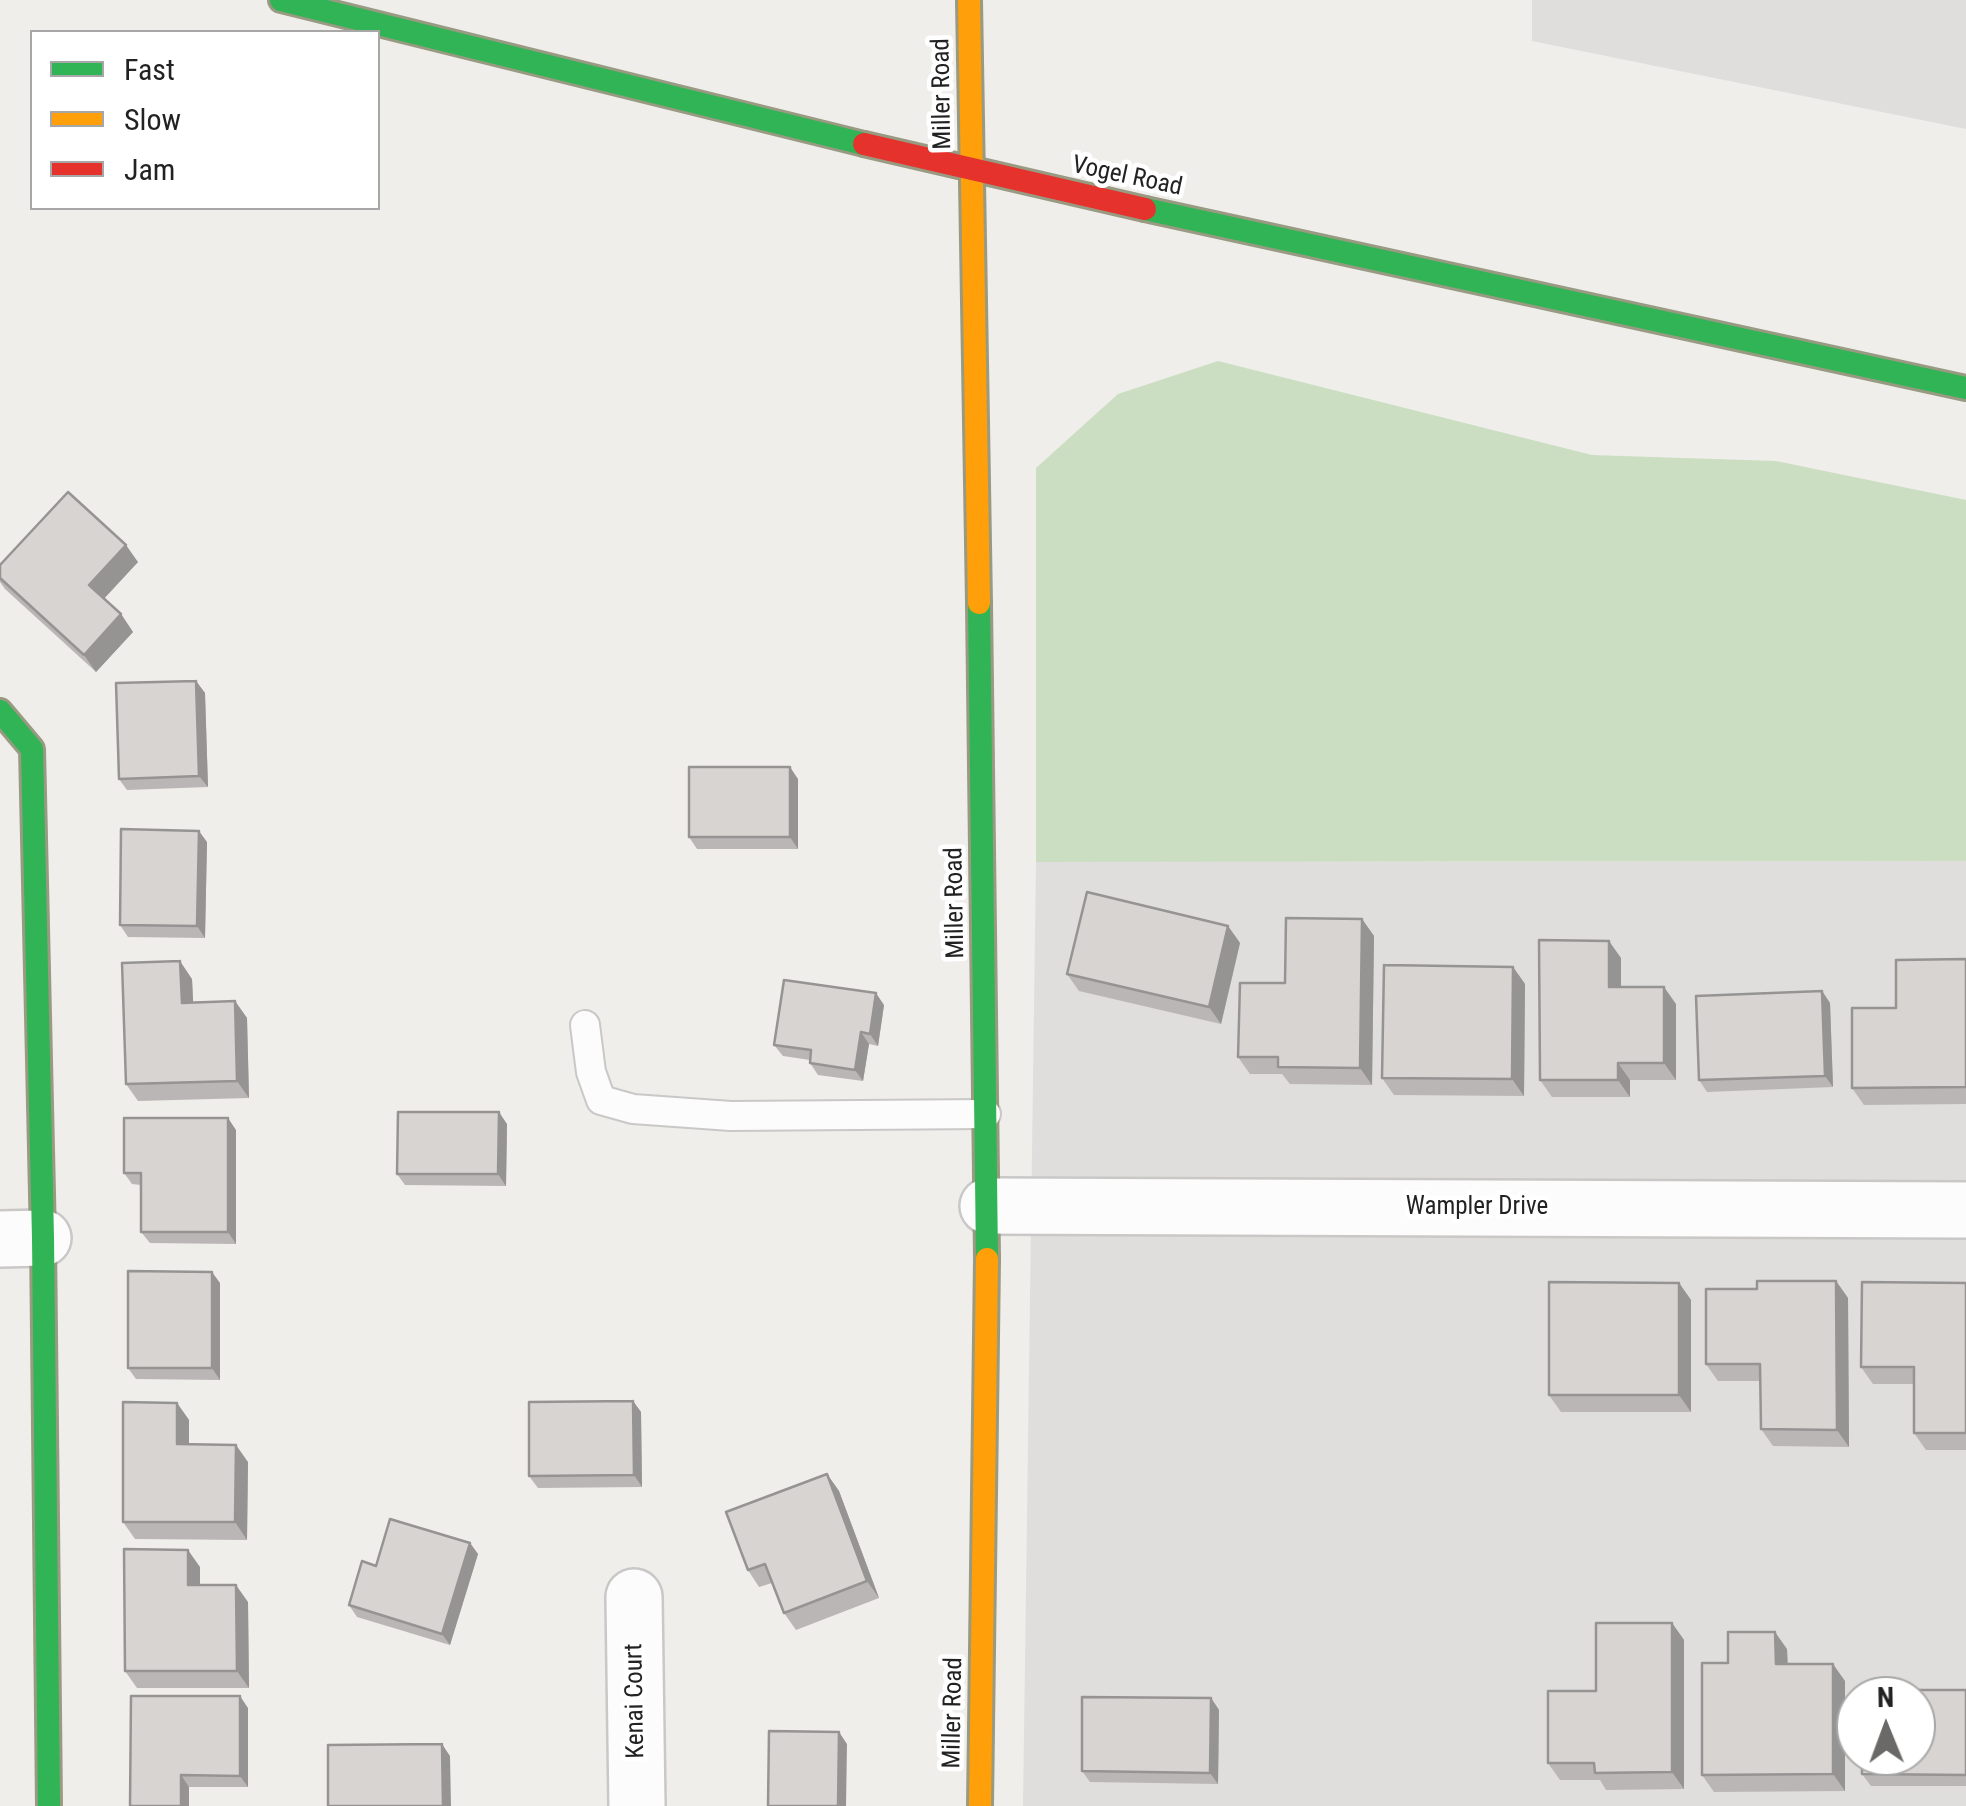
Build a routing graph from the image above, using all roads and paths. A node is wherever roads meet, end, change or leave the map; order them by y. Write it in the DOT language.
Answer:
graph roads {
  1 [pos="282,0"];
  2 [pos="969,0"];
  3 [pos="972,171"];
  4 [pos="1966,388"];
  5 [pos="0,711"];
  6 [pos="584,1025"];
  7 [pos="986,1114"];
  8 [pos="988,1206"];
  9 [pos="1966,1210"];
  10 [pos="21,1238"];
  11 [pos="634,1597"];
  12 [pos="49,1806"];
  13 [pos="637,1806"];
  14 [pos="980,1806"];
  1 -- 3 [label="street, Vogel Road"];
  2 -- 3 [label="street, Miller Road"];
  3 -- 4 [label="street, Vogel Road"];
  3 -- 7 [label="street, Miller Road"];
  5 -- 10 [label="street"];
  6 -- 7 [label="lane"];
  7 -- 8 [label="street, Miller Road"];
  8 -- 9 [label="street, Wampler Drive"];
  8 -- 14 [label="street, Miller Road"];
  10 -- 12 [label="street"];
  11 -- 13 [label="street, Kenai Court"];
}
